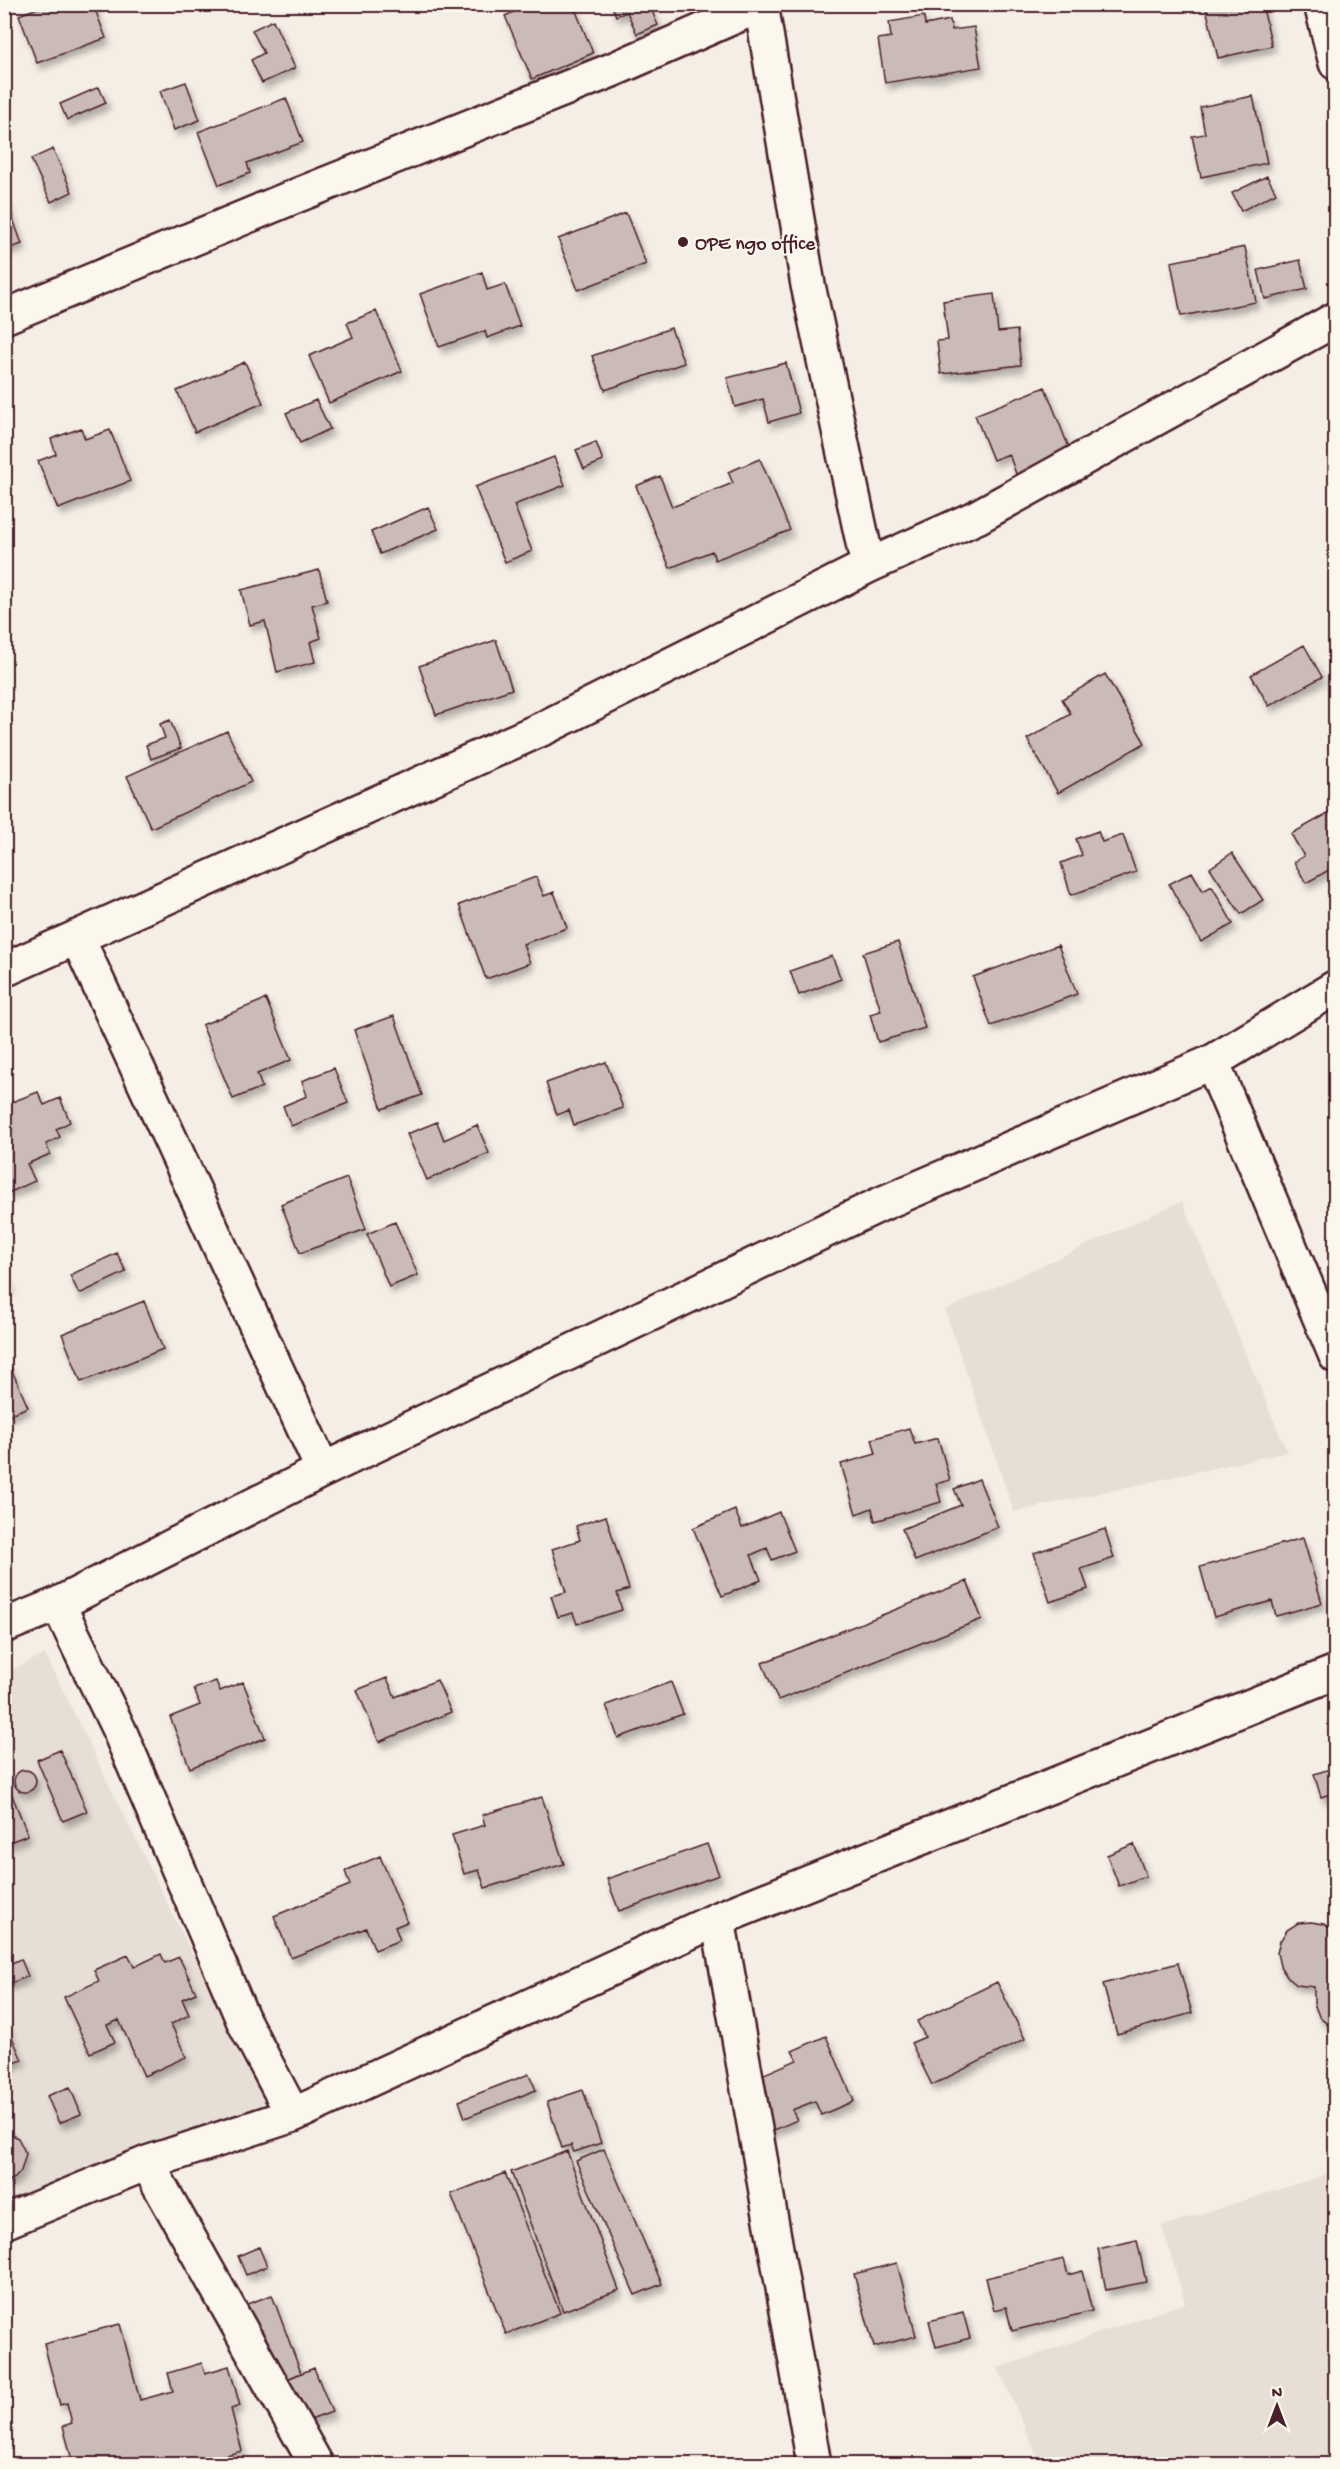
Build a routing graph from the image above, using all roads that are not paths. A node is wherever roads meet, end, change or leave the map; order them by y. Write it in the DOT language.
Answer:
graph roads {
  1 [pos="1321,4"];
  2 [pos="761,5"];
  3 [pos="1335,63"];
  4 [pos="4,317"];
  5 [pos="1335,319"];
  6 [pos="868,566"];
  7 [pos="77,937"];
  8 [pos="4,970"];
  9 [pos="1335,987"];
  10 [pos="1212,1062"];
  11 [pos="1335,1356"];
  12 [pos="323,1470"];
  13 [pos="58,1604"];
  14 [pos="4,1626"];
  15 [pos="1335,1672"];
  16 [pos="718,1919"];
  17 [pos="293,2115"];
  18 [pos="147,2163"];
  19 [pos="4,2222"];
  20 [pos="316,2464"];
  21 [pos="814,2464"];
  1 -- 3 [label="street"];
  2 -- 4 [label="street"];
  2 -- 6 [label="street"];
  5 -- 6 [label="street"];
  6 -- 7 [label="street"];
  7 -- 8 [label="street"];
  7 -- 12 [label="street"];
  9 -- 10 [label="street"];
  10 -- 11 [label="street"];
  10 -- 12 [label="street"];
  12 -- 13 [label="street"];
  13 -- 14 [label="street"];
  13 -- 17 [label="street"];
  15 -- 16 [label="street"];
  16 -- 17 [label="street"];
  16 -- 21 [label="street"];
  17 -- 18 [label="street"];
  18 -- 19 [label="street"];
  18 -- 20 [label="street"];
}
